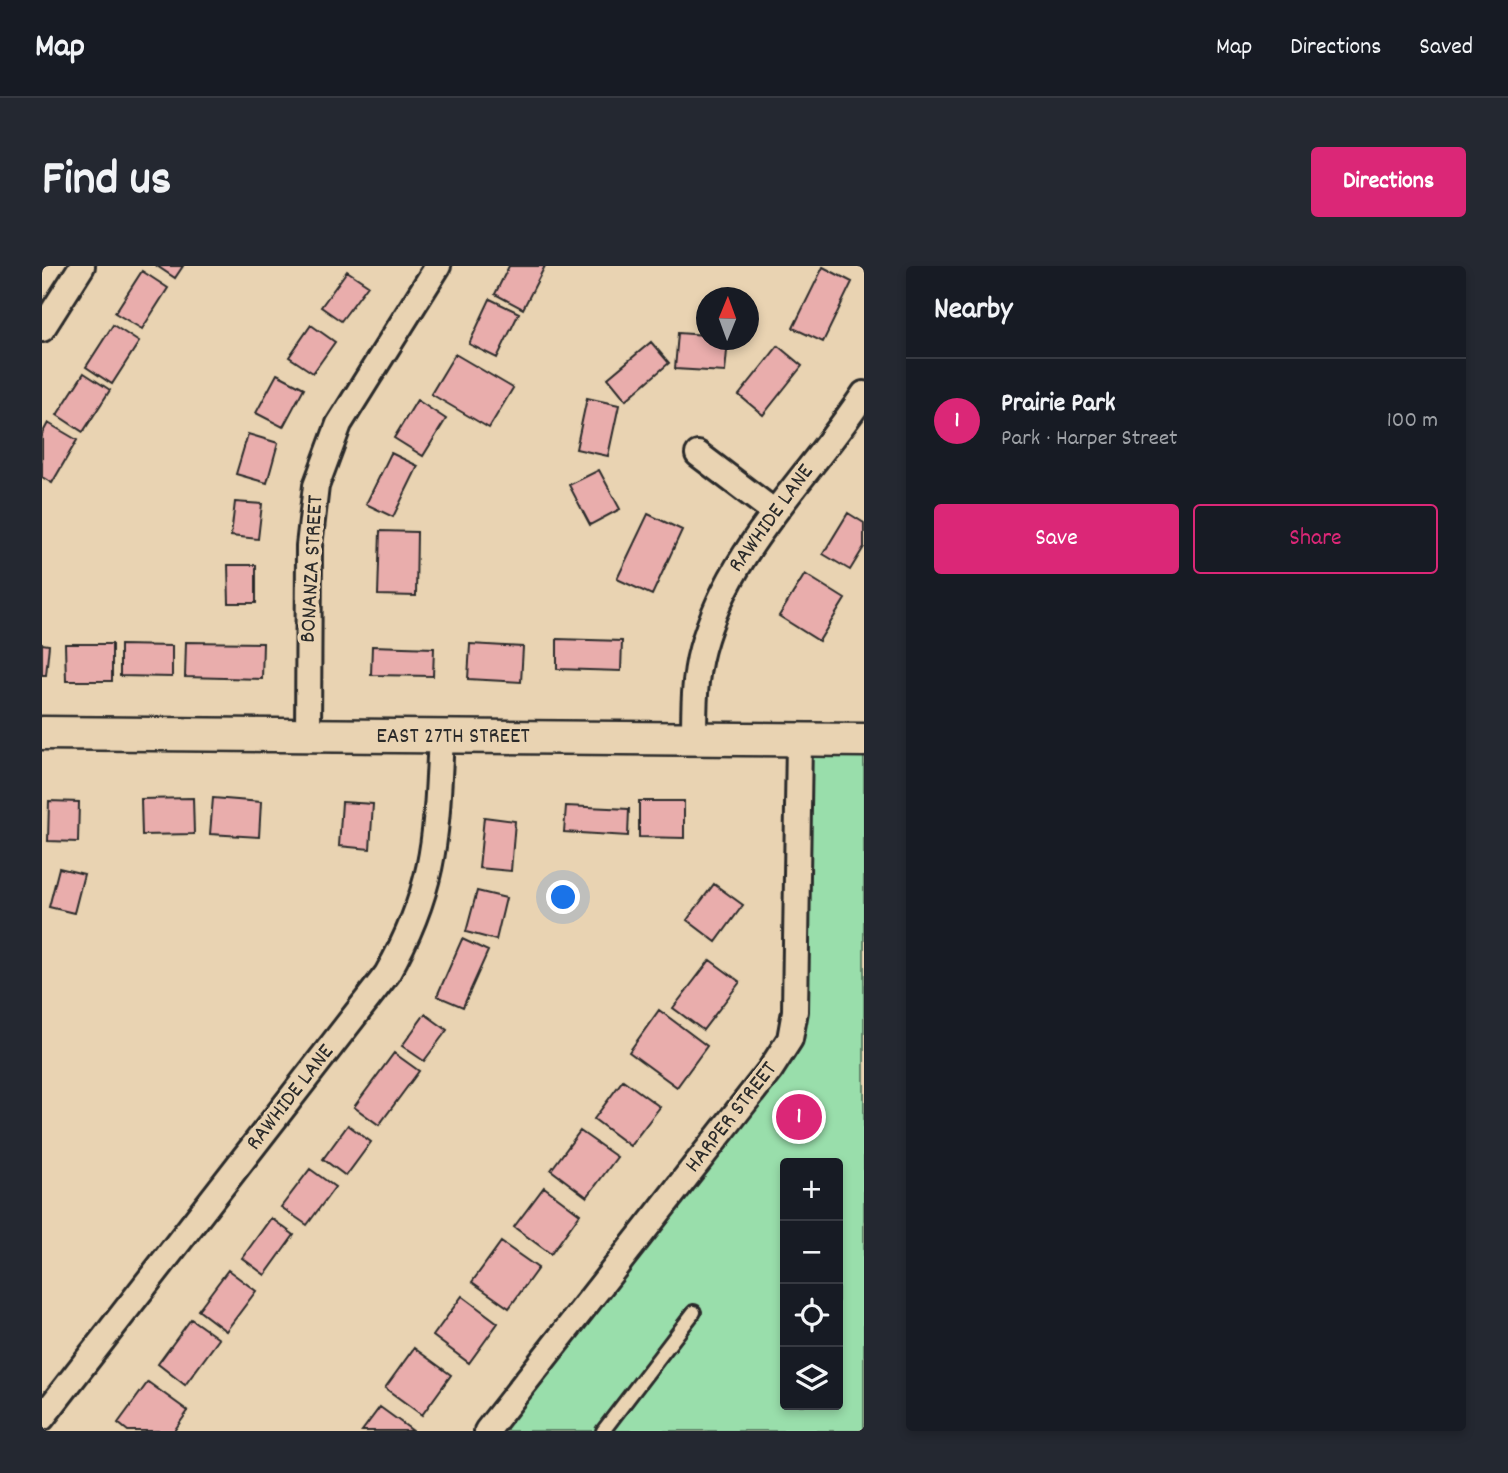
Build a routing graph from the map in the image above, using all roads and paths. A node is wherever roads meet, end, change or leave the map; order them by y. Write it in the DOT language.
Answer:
graph roads {
  1 [pos="82,266"];
  2 [pos="438,266"];
  3 [pos="42,329"];
  4 [pos="864,394"];
  5 [pos="698,454"];
  6 [pos="773,511"];
  7 [pos="42,733"];
  8 [pos="308,736"];
  9 [pos="441,737"];
  10 [pos="694,739"];
  11 [pos="799,740"];
  12 [pos="864,740"];
  13 [pos="694,1311"];
  14 [pos="42,1418"];
  15 [pos="497,1427"];
  16 [pos="603,1431"];
  1 -- 3 [label="street"];
  2 -- 8 [label="street, BONANZA STREET"];
  4 -- 6 [label="street, RAWHIDE LANE"];
  5 -- 6 [label="street"];
  6 -- 10 [label="street, RAWHIDE LANE"];
  7 -- 8 [label="street, EAST 27TH STREET"];
  8 -- 9 [label="street, EAST 27TH STREET"];
  9 -- 10 [label="street, EAST 27TH STREET"];
  9 -- 14 [label="street, RAWHIDE LANE"];
  10 -- 11 [label="street, EAST 27TH STREET"];
  11 -- 12 [label="street, EAST 27TH STREET"];
  11 -- 15 [label="street, HARPER STREET"];
  13 -- 16 [label="lane"];
}
